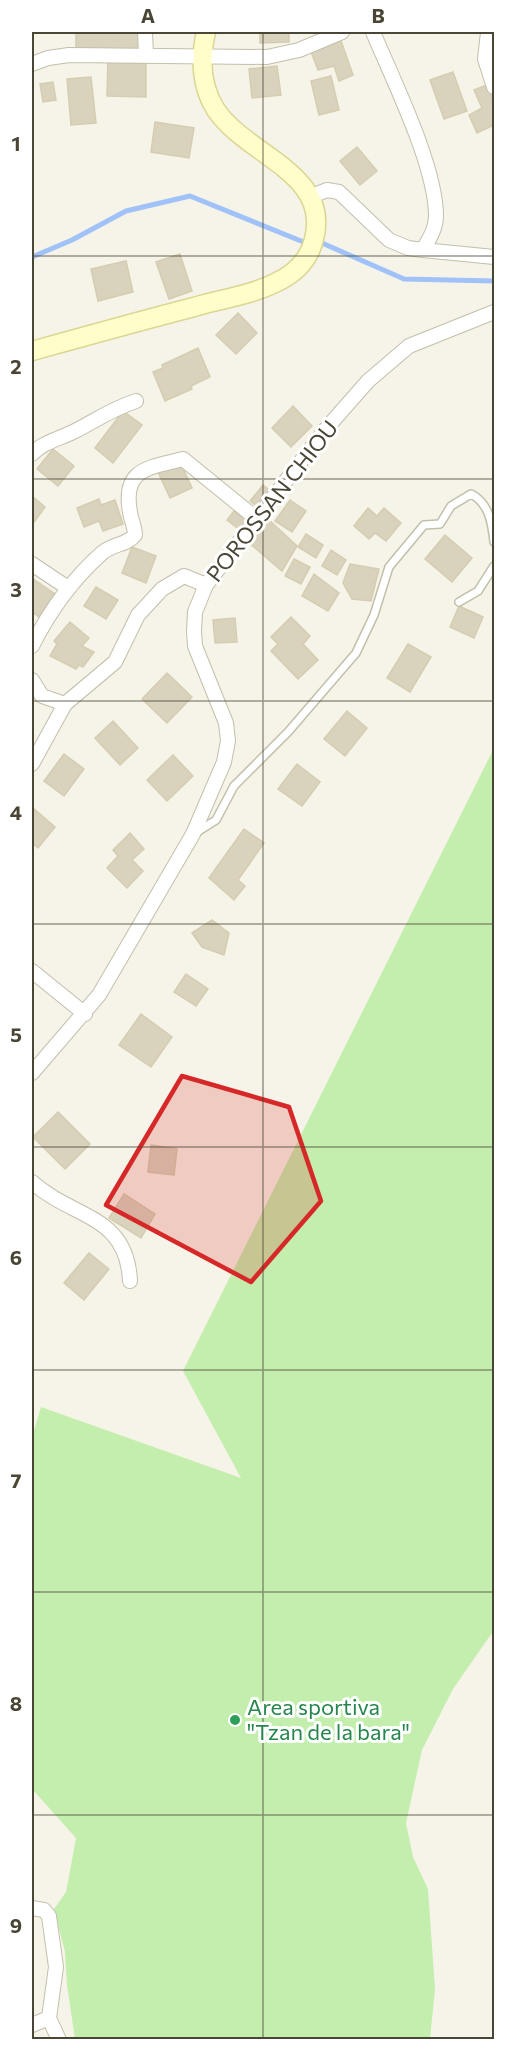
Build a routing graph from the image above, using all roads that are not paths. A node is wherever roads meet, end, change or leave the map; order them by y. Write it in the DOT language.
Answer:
graph roads {
  1 [pos="145,32"];
  2 [pos="206,32"];
  3 [pos="342,32"];
  4 [pos="373,32"];
  5 [pos="488,32"];
  6 [pos="201,54"];
  7 [pos="146,55"];
  8 [pos="32,64"];
  9 [pos="495,87"];
  10 [pos="312,196"];
  11 [pos="423,250"];
  12 [pos="495,257"];
  13 [pos="495,312"];
  14 [pos="32,351"];
  15 [pos="136,401"];
  16 [pos="32,454"];
  17 [pos="258,520"];
  18 [pos="495,542"];
  19 [pos="32,564"];
  20 [pos="495,566"];
  21 [pos="206,585"];
  22 [pos="68,588"];
  23 [pos="459,602"];
  24 [pos="32,646"];
  25 [pos="32,680"];
  26 [pos="65,704"];
  27 [pos="32,764"];
  28 [pos="193,834"];
  29 [pos="32,971"];
  30 [pos="85,1014"];
  31 [pos="32,1072"];
  32 [pos="32,1182"];
  33 [pos="130,1281"];
  34 [pos="32,1908"];
  35 [pos="49,2019"];
  36 [pos="32,2025"];
  37 [pos="59,2040"];
  1 -- 7 [label="street"];
  2 -- 6 [label="main road"];
  3 -- 6 [label="street"];
  4 -- 11 [label="street"];
  5 -- 9 [label="street"];
  6 -- 7 [label="street"];
  6 -- 10 [label="main road"];
  7 -- 8 [label="street"];
  10 -- 11 [label="street"];
  10 -- 14 [label="main road"];
  11 -- 12 [label="street"];
  13 -- 17 [label="street, POROSSAN CHIOU"];
  15 -- 16 [label="street"];
  17 -- 21 [label="street, POROSSAN CHIOU"];
  17 -- 22 [label="street"];
  18 -- 28 [label="lane, POROSSAN CHIOU"];
  19 -- 22 [label="street"];
  20 -- 23 [label="lane"];
  21 -- 26 [label="street"];
  21 -- 28 [label="street, POROSSAN CHIOU"];
  22 -- 24 [label="street"];
  25 -- 26 [label="street"];
  26 -- 27 [label="street"];
  28 -- 30 [label="street, POROSSAN CHIOU"];
  29 -- 30 [label="street"];
  30 -- 31 [label="street, POROSSAN CHIOU"];
  32 -- 33 [label="street"];
  34 -- 35 [label="street"];
  35 -- 36 [label="street"];
  35 -- 37 [label="street"];
}
